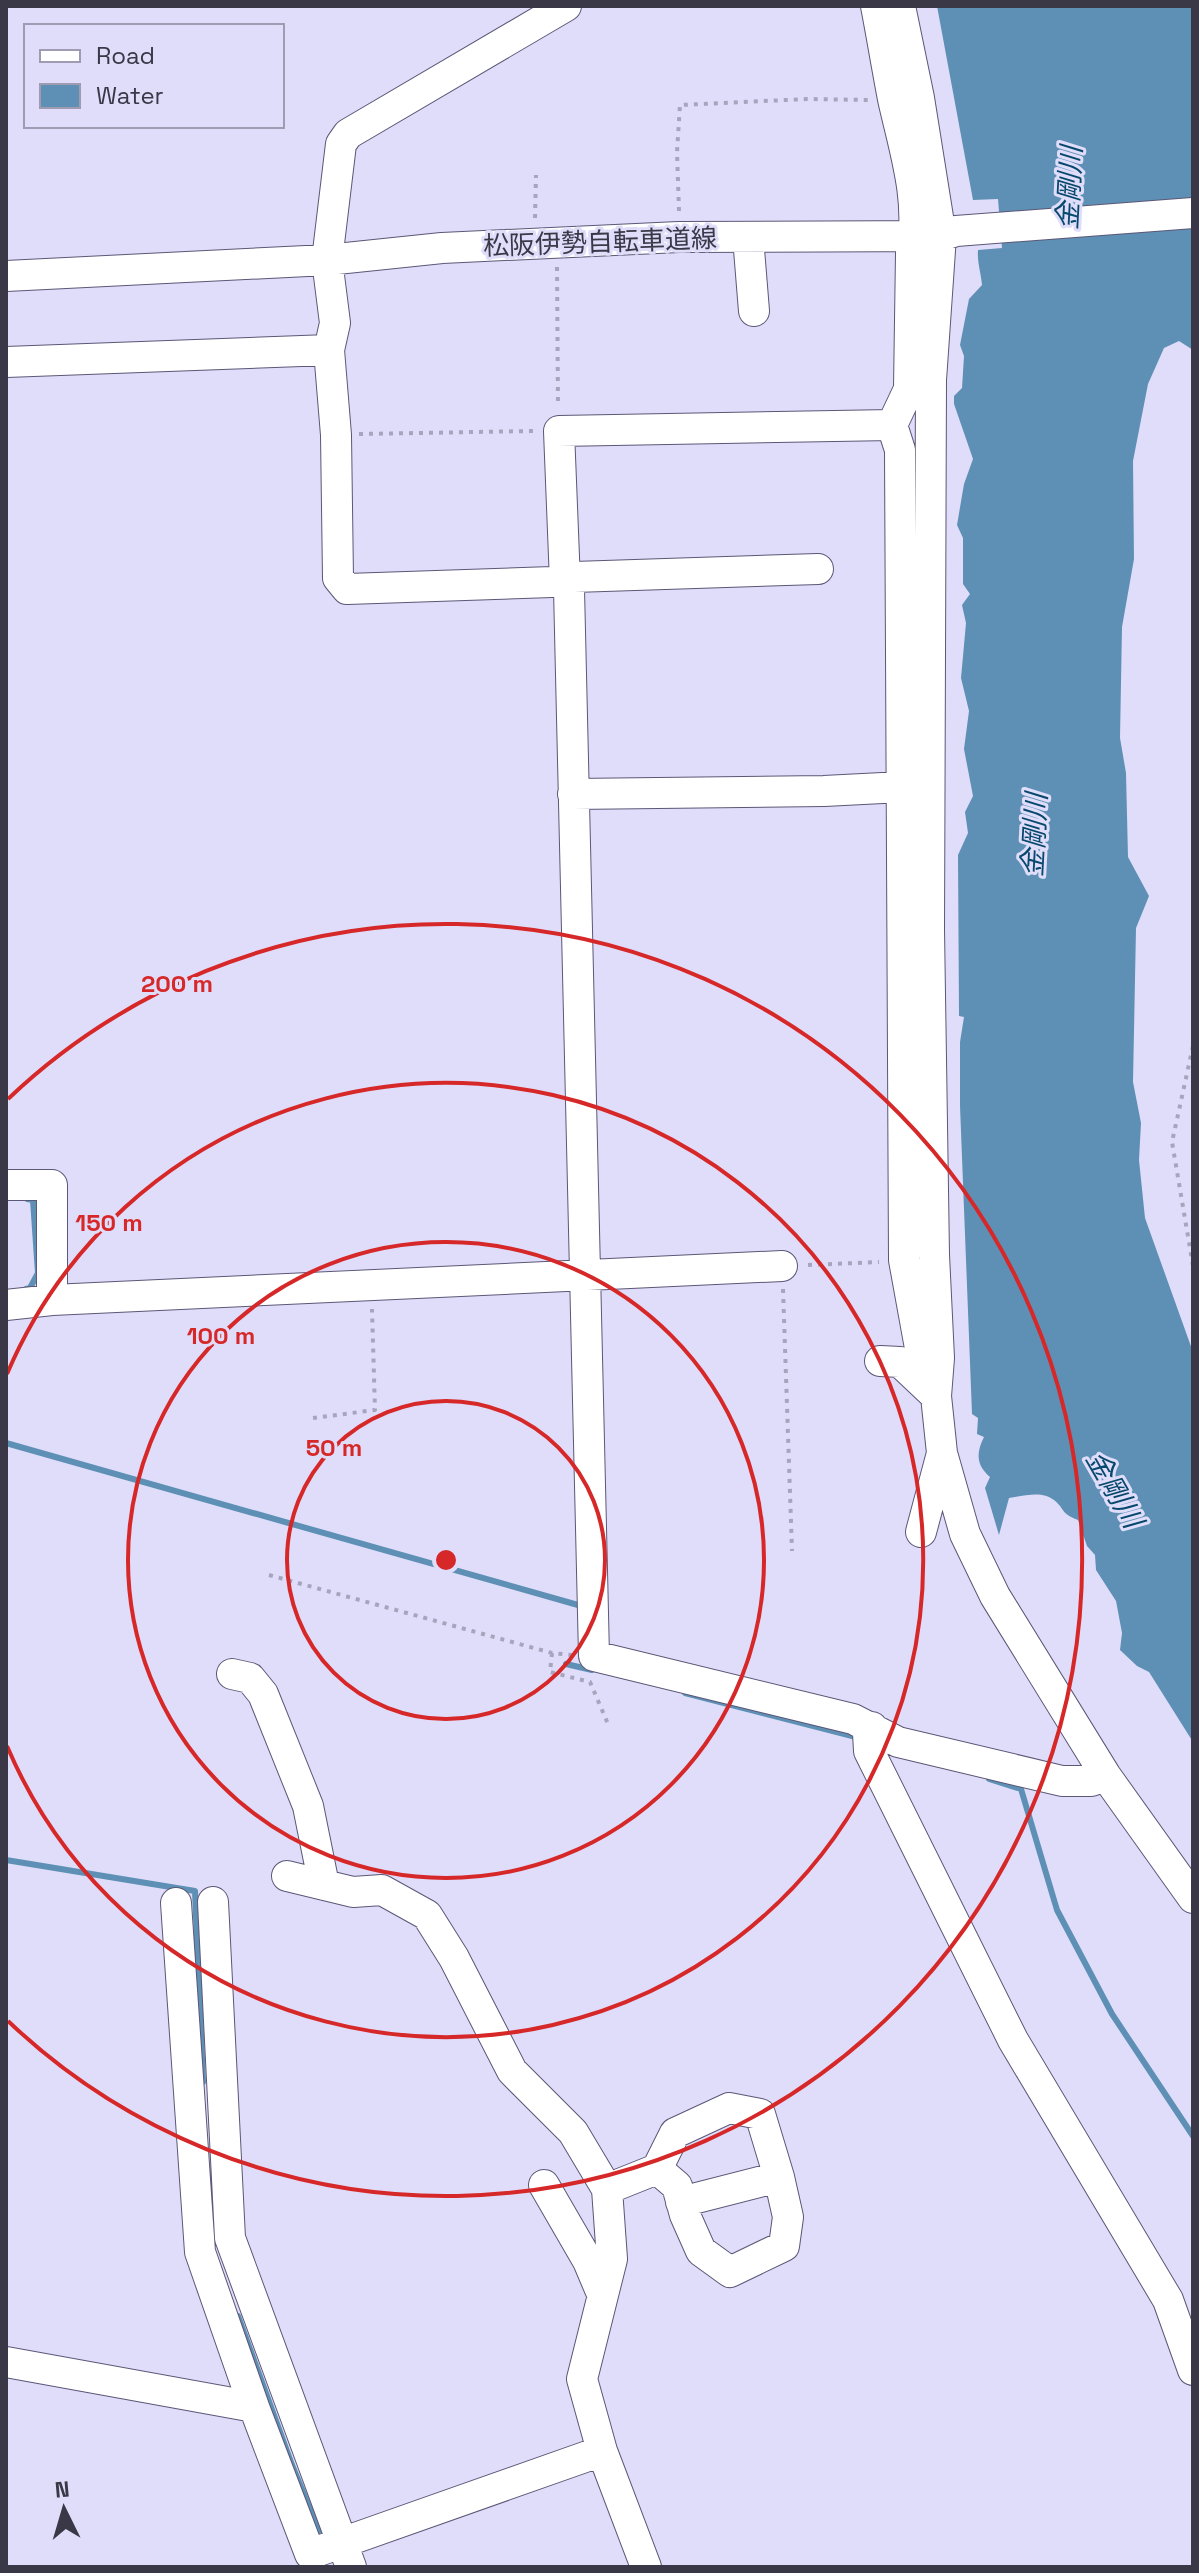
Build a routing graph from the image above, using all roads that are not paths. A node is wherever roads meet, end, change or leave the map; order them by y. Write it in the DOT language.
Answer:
graph roads {
  1 [pos="566,6"];
  2 [pos="876,6"];
  3 [pos="900,6"];
  4 [pos="1193,213"];
  5 [pos="937,234"];
  6 [pos="748,237"];
  7 [pos="327,260"];
  8 [pos="6,276"];
  9 [pos="754,311"];
  10 [pos="329,350"];
  11 [pos="6,362"];
  12 [pos="892,425"];
  13 [pos="818,569"];
  14 [pos="565,582"];
  15 [pos="902,787"];
  16 [pos="573,794"];
  17 [pos="6,1185"];
  18 [pos="782,1266"];
  19 [pos="583,1275"];
  20 [pos="52,1300"];
  21 [pos="6,1305"];
  22 [pos="880,1361"];
  23 [pos="936,1396"];
  24 [pos="942,1453"];
  25 [pos="921,1532"];
  26 [pos="232,1674"];
  27 [pos="870,1737"];
  28 [pos="1106,1776"];
  29 [pos="287,1876"];
  30 [pos="324,1885"];
  31 [pos="1193,1898"];
  32 [pos="213,1902"];
  33 [pos="176,1903"];
  34 [pos="657,2169"];
  35 [pos="779,2177"];
  36 [pos="544,2185"];
  37 [pos="607,2189"];
  38 [pos="681,2202"];
  39 [pos="602,2294"];
  40 [pos="6,2362"];
  41 [pos="1193,2370"];
  42 [pos="254,2407"];
  43 [pos="602,2451"];
  44 [pos="328,2554"];
  45 [pos="646,2567"];
  1 -- 7 [label="street"];
  2 -- 5 [label="street"];
  3 -- 5 [label="street"];
  4 -- 5 [label="street, 松阪伊勢自転車道線"];
  5 -- 6 [label="street, 松阪伊勢自転車道線"];
  5 -- 12 [label="street"];
  5 -- 23 [label="street"];
  6 -- 7 [label="street, 松阪伊勢自転車道線"];
  6 -- 9 [label="street"];
  7 -- 8 [label="street, 松阪伊勢自転車道線"];
  7 -- 10 [label="street"];
  10 -- 11 [label="street"];
  10 -- 14 [label="street"];
  12 -- 14 [label="street"];
  12 -- 15 [label="street"];
  13 -- 14 [label="street"];
  14 -- 16 [label="street"];
  15 -- 16 [label="street"];
  15 -- 23 [label="street"];
  16 -- 19 [label="street"];
  17 -- 20 [label="street"];
  18 -- 19 [label="street"];
  19 -- 20 [label="street"];
  19 -- 27 [label="street"];
  20 -- 21 [label="street"];
  22 -- 23 [label="street"];
  23 -- 24 [label="street"];
  24 -- 25 [label="street"];
  24 -- 28 [label="street"];
  26 -- 30 [label="street"];
  27 -- 28 [label="street"];
  27 -- 41 [label="street"];
  28 -- 31 [label="street"];
  29 -- 30 [label="street"];
  30 -- 37 [label="street"];
  32 -- 44 [label="street"];
  33 -- 42 [label="street"];
  34 -- 35 [label="street"];
  34 -- 37 [label="street"];
  34 -- 38 [label="street"];
  35 -- 38 [label="street"];
  35 -- 38 [label="street"];
  36 -- 39 [label="street"];
  37 -- 39 [label="street"];
  39 -- 43 [label="street"];
  40 -- 42 [label="street"];
  42 -- 44 [label="street"];
  43 -- 44 [label="street"];
  43 -- 45 [label="street"];
}
